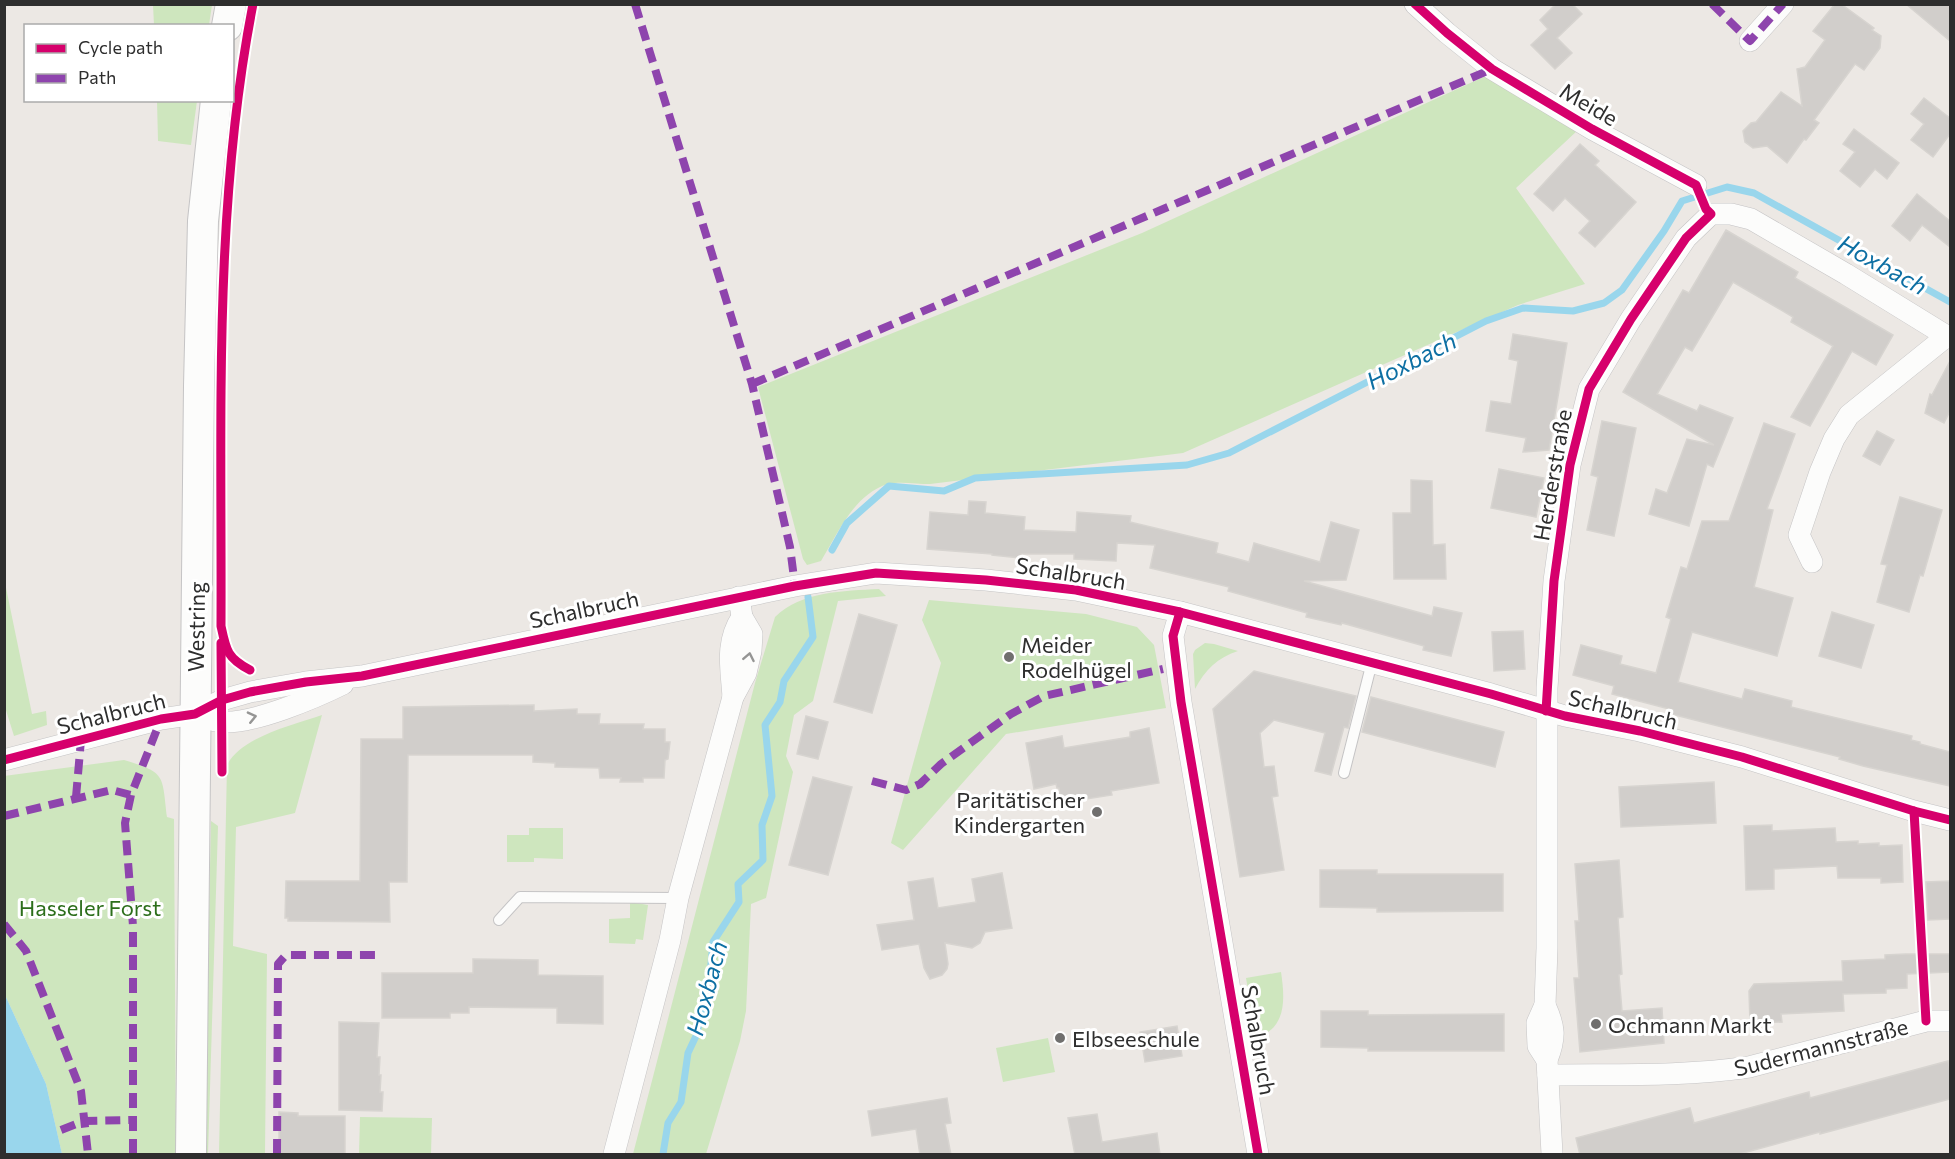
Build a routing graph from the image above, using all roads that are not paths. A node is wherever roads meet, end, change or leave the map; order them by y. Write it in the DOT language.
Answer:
graph roads {
  1 [pos="231,4"];
  2 [pos="1415,4"];
  3 [pos="1783,4"];
  4 [pos="227,24"];
  5 [pos="1750,41"];
  6 [pos="216,102"];
  7 [pos="1696,185"];
  8 [pos="1708,211"];
  9 [pos="1949,337"];
  10 [pos="1812,562"];
  11 [pos="740,607"];
  12 [pos="1180,612"];
  13 [pos="1372,662"];
  14 [pos="1546,711"];
  15 [pos="195,714"];
  16 [pos="4,760"];
  17 [pos="1344,773"];
  18 [pos="1950,820"];
  19 [pos="678,898"];
  20 [pos="499,920"];
  21 [pos="1950,1021"];
  22 [pos="1547,1067"];
  23 [pos="190,1155"];
  24 [pos="614,1155"];
  25 [pos="1258,1155"];
  26 [pos="1552,1155"];
  1 -- 4 [label="main road"];
  2 -- 7 [label="street, Meide"];
  3 -- 5 [label="street"];
  6 -- 15 [label="main road, Westring"];
  7 -- 8 [label="lane, Meide"];
  8 -- 9 [label="street"];
  8 -- 14 [label="street, Herderstraße"];
  9 -- 10 [label="street"];
  11 -- 12 [label="street, Schalbruch"];
  11 -- 15 [label="street, Schalbruch"];
  11 -- 19 [label="street"];
  12 -- 13 [label="street, Schalbruch"];
  12 -- 25 [label="street, Schalbruch"];
  13 -- 14 [label="street, Schalbruch"];
  13 -- 17 [label="lane"];
  14 -- 18 [label="street, Schalbruch"];
  14 -- 22 [label="street, Herderstraße"];
  15 -- 16 [label="street, Schalbruch"];
  15 -- 23 [label="main road, Westring"];
  19 -- 20 [label="lane"];
  19 -- 24 [label="street"];
  21 -- 22 [label="street, Sudermannstraße"];
  22 -- 26 [label="street, Herderstraße"];
}
